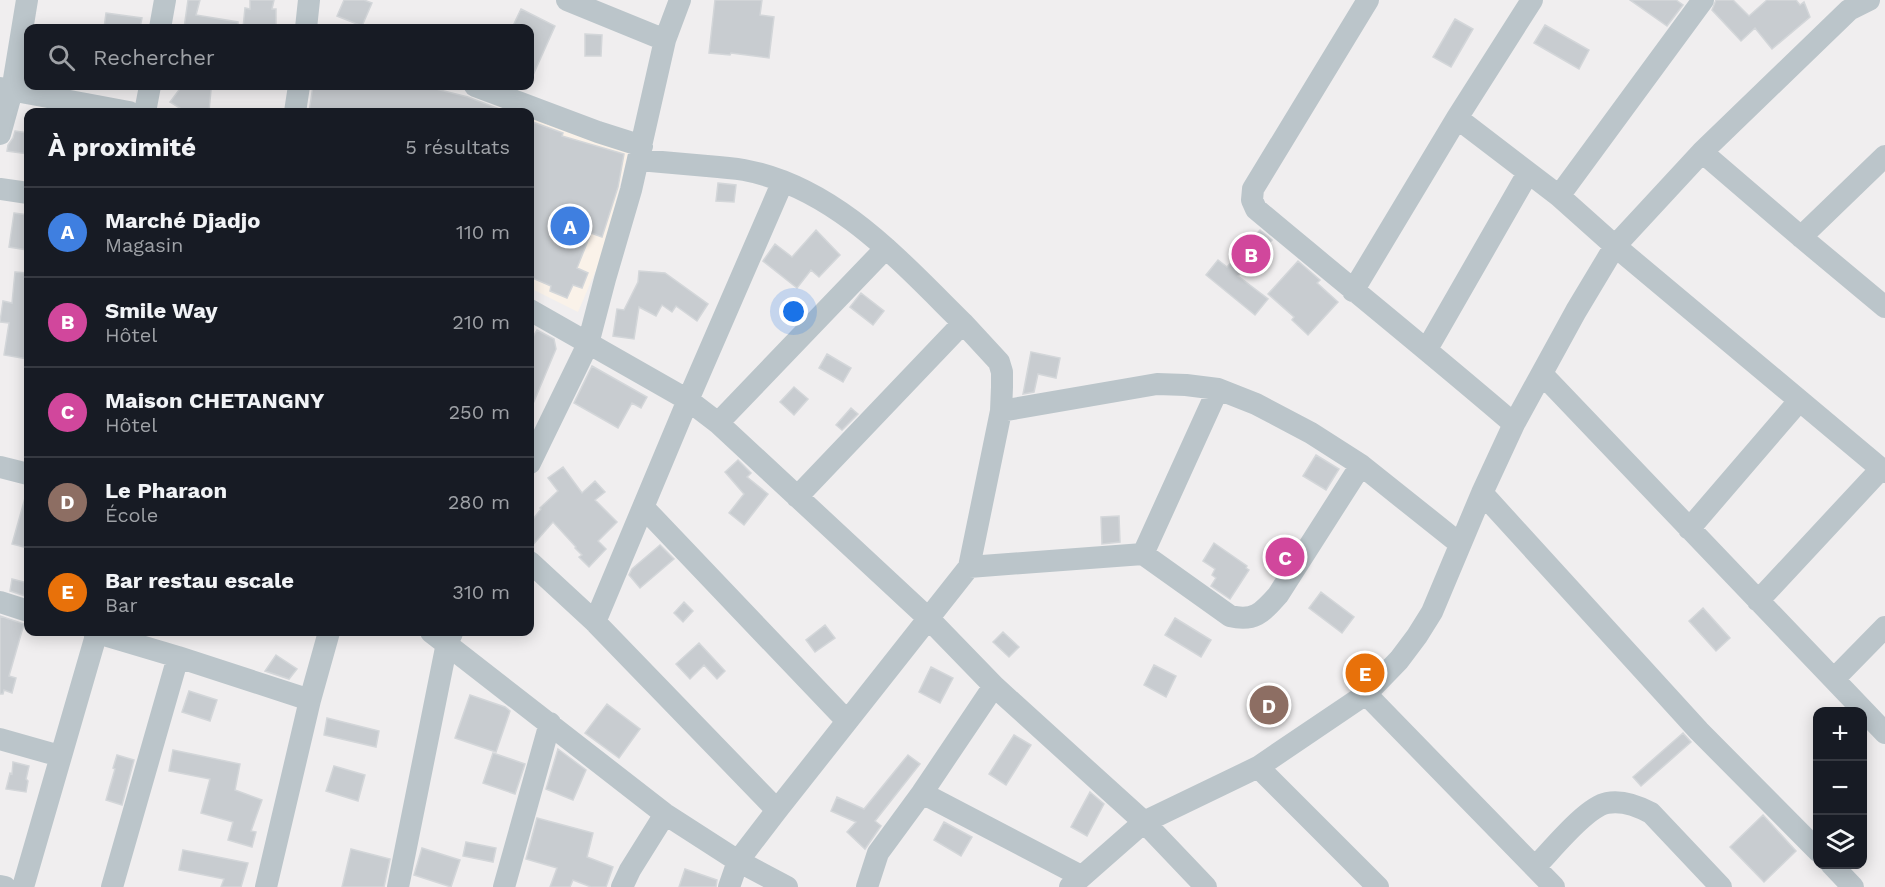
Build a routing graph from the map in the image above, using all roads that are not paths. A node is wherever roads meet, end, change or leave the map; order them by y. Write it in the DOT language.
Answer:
graph roads {
  1 [pos="27,0"];
  2 [pos="165,0"];
  3 [pos="309,0"];
  4 [pos="567,0"];
  5 [pos="680,0"];
  6 [pos="1368,0"];
  7 [pos="1532,0"];
  8 [pos="1703,0"];
  9 [pos="1869,0"];
  10 [pos="161,24"];
  11 [pos="311,24"];
  12 [pos="665,40"];
  13 [pos="6,89"];
  14 [pos="149,90"];
  15 [pos="298,90"];
  16 [pos="486,90"];
  17 [pos="108,108"];
  18 [pos="146,108"];
  19 [pos="296,108"];
  20 [pos="534,108"];
  21 [pos="534,108"];
  22 [pos="1457,118"];
  23 [pos="0,134"];
  24 [pos="1702,152"];
  25 [pos="640,153"];
  26 [pos="1881,166"];
  27 [pos="1528,173"];
  28 [pos="783,181"];
  29 [pos="0,189"];
  30 [pos="24,193"];
  31 [pos="1559,196"];
  32 [pos="1801,237"];
  33 [pos="1615,246"];
  34 [pos="886,248"];
  35 [pos="1353,291"];
  36 [pos="1885,307"];
  37 [pos="534,312"];
  38 [pos="963,323"];
  39 [pos="588,344"];
  40 [pos="1427,349"];
  41 [pos="1542,374"];
  42 [pos="1218,389"];
  43 [pos="688,400"];
  44 [pos="1799,401"];
  45 [pos="1001,411"];
  46 [pos="718,423"];
  47 [pos="1514,424"];
  48 [pos="534,455"];
  49 [pos="1361,465"];
  50 [pos="0,467"];
  51 [pos="1883,470"];
  52 [pos="24,473"];
  53 [pos="1482,493"];
  54 [pos="797,497"];
  55 [pos="644,508"];
  56 [pos="1689,530"];
  57 [pos="1460,544"];
  58 [pos="1143,554"];
  59 [pos="534,566"];
  60 [pos="969,567"];
  61 [pos="1758,601"];
  62 [pos="0,602"];
  63 [pos="24,610"];
  64 [pos="929,619"];
  65 [pos="595,622"];
  66 [pos="1885,627"];
  67 [pos="95,636"];
  68 [pos="109,636"];
  69 [pos="328,636"];
  70 [pos="444,636"];
  71 [pos="445,636"];
  72 [pos="178,657"];
  73 [pos="1834,680"];
  74 [pos="994,686"];
  75 [pos="1366,694"];
  76 [pos="310,700"];
  77 [pos="846,720"];
  78 [pos="550,723"];
  79 [pos="1885,733"];
  80 [pos="0,739"];
  81 [pos="60,756"];
  82 [pos="1258,767"];
  83 [pos="922,793"];
  84 [pos="777,810"];
  85 [pos="665,814"];
  86 [pos="1144,822"];
  87 [pos="1813,846"];
  88 [pos="738,861"];
  89 [pos="1535,867"];
  90 [pos="1836,869"];
  91 [pos="1076,882"];
  92 [pos="0,886"];
  93 [pos="5,887"];
  94 [pos="23,887"];
  95 [pos="112,887"];
  96 [pos="266,887"];
  97 [pos="398,887"];
  98 [pos="504,887"];
  99 [pos="622,887"];
  100 [pos="729,887"];
  101 [pos="787,887"];
  102 [pos="867,887"];
  103 [pos="1206,887"];
  104 [pos="1378,887"];
  105 [pos="1554,887"];
  106 [pos="1721,887"];
  107 [pos="1853,887"];
  1 -- 13 [label="street"];
  2 -- 10 [label="street"];
  3 -- 11 [label="street"];
  4 -- 12 [label="street"];
  5 -- 12 [label="street"];
  6 -- 35 [label="street"];
  7 -- 22 [label="street"];
  8 -- 31 [label="street"];
  9 -- 24 [label="street"];
  12 -- 25 [label="street"];
  13 -- 17 [label="street"];
  13 -- 23 [label="street"];
  14 -- 18 [label="street"];
  15 -- 19 [label="street"];
  16 -- 21 [label="street"];
  20 -- 25 [label="street"];
  22 -- 27 [label="street"];
  22 -- 35 [label="street"];
  24 -- 32 [label="street"];
  24 -- 33 [label="street"];
  25 -- 28 [label="street"];
  25 -- 39 [label="street"];
  26 -- 32 [label="street"];
  27 -- 31 [label="street"];
  27 -- 40 [label="street"];
  28 -- 34 [label="street"];
  28 -- 43 [label="street"];
  29 -- 30 [label="street"];
  31 -- 33 [label="street"];
  32 -- 36 [label="street"];
  33 -- 41 [label="street"];
  33 -- 44 [label="street"];
  34 -- 38 [label="street"];
  34 -- 46 [label="street"];
  35 -- 40 [label="street"];
  37 -- 39 [label="street"];
  38 -- 45 [label="street"];
  38 -- 54 [label="street"];
  39 -- 43 [label="street"];
  39 -- 48 [label="street"];
  40 -- 47 [label="street"];
  41 -- 47 [label="street"];
  41 -- 56 [label="street"];
  42 -- 45 [label="street"];
  42 -- 49 [label="street"];
  42 -- 58 [label="street"];
  43 -- 46 [label="street"];
  43 -- 55 [label="street"];
  44 -- 51 [label="street"];
  44 -- 56 [label="street"];
  45 -- 60 [label="street"];
  46 -- 54 [label="street"];
  47 -- 53 [label="street"];
  49 -- 57 [label="street"];
  49 -- 58 [label="street"];
  50 -- 52 [label="street"];
  51 -- 61 [label="street"];
  53 -- 57 [label="street"];
  53 -- 87 [label="street"];
  54 -- 64 [label="street"];
  55 -- 65 [label="street"];
  55 -- 77 [label="street"];
  56 -- 61 [label="street"];
  57 -- 75 [label="street"];
  58 -- 60 [label="street"];
  59 -- 65 [label="street"];
  60 -- 64 [label="street"];
  61 -- 73 [label="street"];
  62 -- 63 [label="street"];
  64 -- 74 [label="street"];
  64 -- 77 [label="street"];
  65 -- 84 [label="street"];
  66 -- 73 [label="street"];
  67 -- 81 [label="street"];
  68 -- 72 [label="street"];
  69 -- 76 [label="street"];
  70 -- 97 [label="street"];
  71 -- 78 [label="street"];
  72 -- 76 [label="street"];
  72 -- 95 [label="street"];
  73 -- 79 [label="street"];
  74 -- 83 [label="street"];
  74 -- 86 [label="street"];
  75 -- 82 [label="street"];
  75 -- 89 [label="street"];
  76 -- 96 [label="street"];
  77 -- 84 [label="street"];
  78 -- 85 [label="street"];
  78 -- 98 [label="street"];
  80 -- 81 [label="street"];
  81 -- 94 [label="street"];
  82 -- 86 [label="street"];
  82 -- 104 [label="street"];
  83 -- 91 [label="street"];
  83 -- 102 [label="street"];
  84 -- 88 [label="street"];
  85 -- 88 [label="street"];
  85 -- 99 [label="street"];
  86 -- 91 [label="street"];
  86 -- 103 [label="street"];
  88 -- 100 [label="street"];
  88 -- 101 [label="street"];
  89 -- 105 [label="street"];
  89 -- 106 [label="street"];
  90 -- 107 [label="street"];
  92 -- 93 [label="street"];
}
